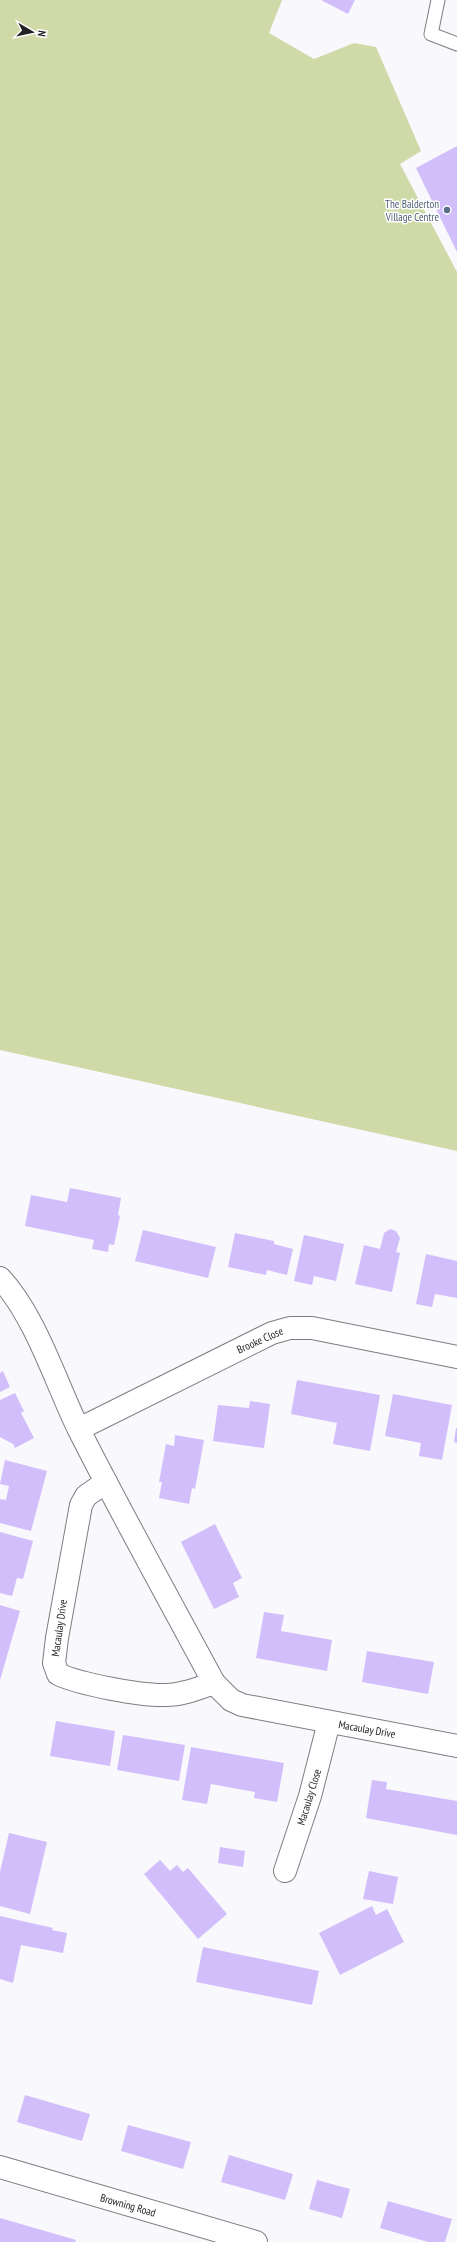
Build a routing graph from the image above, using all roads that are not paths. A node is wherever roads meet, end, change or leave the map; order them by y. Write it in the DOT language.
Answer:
graph roads {
  1 [pos="438,0"];
  2 [pos="457,44"];
  3 [pos="0,1278"];
  4 [pos="457,1357"];
  5 [pos="78,1429"];
  6 [pos="106,1482"];
  7 [pos="214,1683"];
  8 [pos="329,1722"];
  9 [pos="457,1746"];
  10 [pos="285,1871"];
  11 [pos="0,2167"];
  12 [pos="256,2242"];
  1 -- 2 [label="lane"];
  3 -- 5 [label="street, Macaulay Drive"];
  4 -- 5 [label="street, Brooke Close"];
  5 -- 6 [label="street, Macaulay Drive"];
  6 -- 7 [label="street, Macaulay Drive"];
  6 -- 7 [label="street, Macaulay Drive"];
  7 -- 8 [label="street, Macaulay Drive"];
  8 -- 9 [label="street, Macaulay Drive"];
  8 -- 10 [label="street, Macaulay Close"];
  11 -- 12 [label="street, Browning Road"];
}
